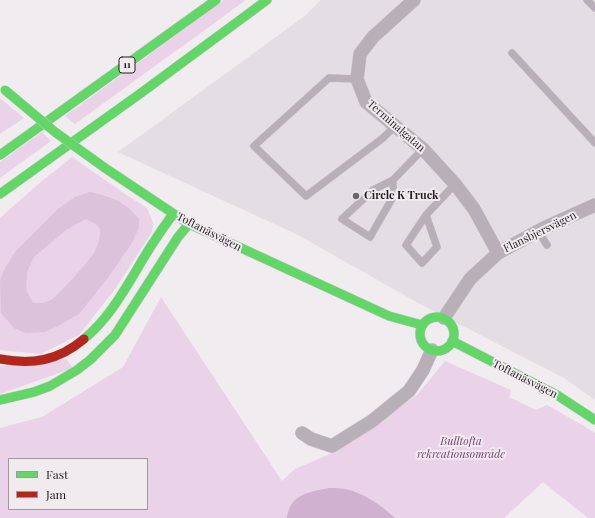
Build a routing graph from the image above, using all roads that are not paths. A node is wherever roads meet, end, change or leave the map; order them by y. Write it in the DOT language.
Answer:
graph roads {
  1 [pos="216,0"];
  2 [pos="267,0"];
  3 [pos="414,0"];
  4 [pos="588,0"];
  5 [pos="595,8"];
  6 [pos="512,53"];
  7 [pos="357,79"];
  8 [pos="3,87"];
  9 [pos="141,93"];
  10 [pos="395,126"];
  11 [pos="37,128"];
  12 [pos="595,143"];
  13 [pos="0,146"];
  14 [pos="423,149"];
  15 [pos="0,155"];
  16 [pos="393,180"];
  17 [pos="455,184"];
  18 [pos="17,193"];
  19 [pos="0,194"];
  20 [pos="595,205"];
  21 [pos="173,214"];
  22 [pos="426,214"];
  23 [pos="188,224"];
  24 [pos="538,231"];
  25 [pos="547,245"];
  26 [pos="498,253"];
  27 [pos="444,318"];
  28 [pos="422,325"];
  29 [pos="452,341"];
  30 [pos="432,350"];
  31 [pos="0,359"];
  32 [pos="0,400"];
  33 [pos="595,420"];
  34 [pos="302,433"];
  1 -- 11 [label="main road, 11"];
  2 -- 9 [label="main road"];
  3 -- 7 [label="street, Terminalgatan"];
  4 -- 5 [label="lane"];
  6 -- 12 [label="lane"];
  7 -- 10 [label="street, Terminalgatan"];
  7 -- 10 [label="lane"];
  8 -- 21 [label="main road, Toftanäsvägen, bridge"];
  9 -- 18 [label="main road"];
  9 -- 19 [label="main road"];
  10 -- 14 [label="street, Terminalgatan"];
  11 -- 13 [label="main road"];
  11 -- 15 [label="main road, 11"];
  14 -- 16 [label="lane"];
  14 -- 17 [label="street, Terminalgatan"];
  16 -- 16 [label="lane"];
  17 -- 22 [label="lane"];
  17 -- 26 [label="street, Terminalgatan"];
  20 -- 24 [label="street, Flansbjersvägen"];
  21 -- 23 [label="main road, Toftanäsvägen"];
  21 -- 31 [label="main road"];
  22 -- 22 [label="lane"];
  23 -- 28 [label="main road, Toftanäsvägen"];
  23 -- 32 [label="main road"];
  24 -- 25 [label="lane"];
  24 -- 26 [label="street, Flansbjersvägen"];
  26 -- 27 [label="street, Flansbjersvägen"];
  27 -- 28 [label="main road"];
  27 -- 29 [label="main road"];
  28 -- 30 [label="main road"];
  29 -- 30 [label="main road"];
  29 -- 33 [label="main road, Toftanäsvägen"];
  30 -- 34 [label="street"];
}
